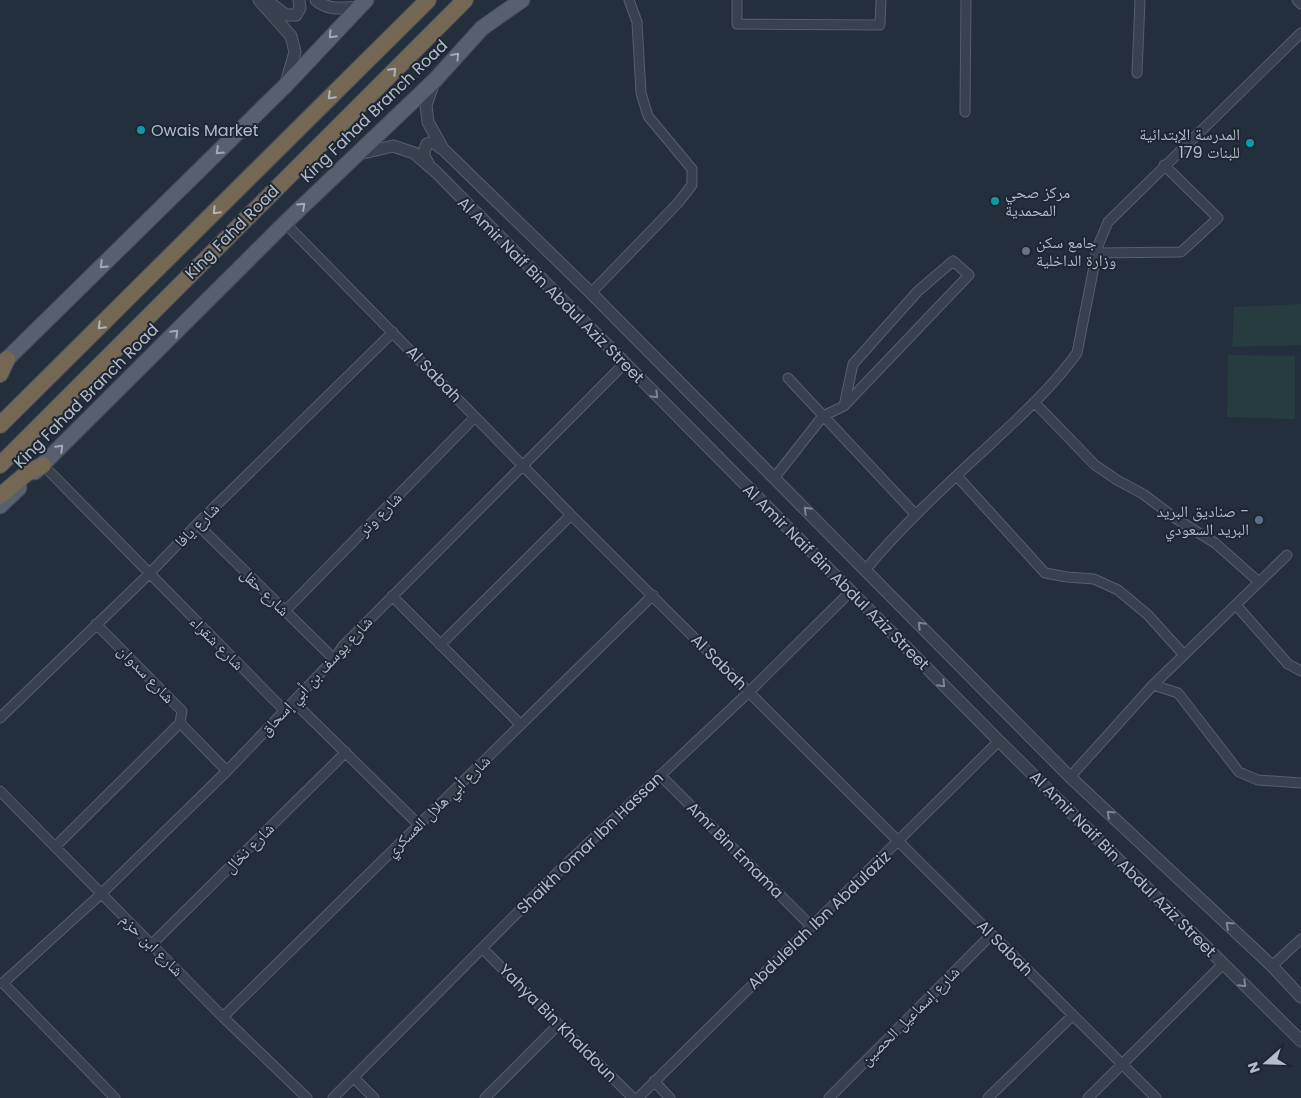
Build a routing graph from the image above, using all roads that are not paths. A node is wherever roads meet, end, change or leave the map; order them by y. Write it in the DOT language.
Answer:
graph roads {
  1 [pos="258,0"];
  2 [pos="266,0"];
  3 [pos="299,0"];
  4 [pos="316,0"];
  5 [pos="428,0"];
  6 [pos="465,0"];
  7 [pos="522,0"];
  8 [pos="629,0"];
  9 [pos="737,0"];
  10 [pos="881,0"];
  11 [pos="966,0"];
  12 [pos="1140,0"];
  13 [pos="1297,0"];
  14 [pos="362,4"];
  15 [pos="1301,4"];
  16 [pos="1301,33"];
  17 [pos="1137,73"];
  18 [pos="435,80"];
  19 [pos="285,86"];
  20 [pos="965,112"];
  21 [pos="442,149"];
  22 [pos="359,154"];
  23 [pos="1164,166"];
  24 [pos="436,172"];
  25 [pos="285,222"];
  26 [pos="1096,253"];
  27 [pos="592,294"];
  28 [pos="393,332"];
  29 [pos="3,362"];
  30 [pos="624,364"];
  31 [pos="0,374"];
  32 [pos="788,378"];
  33 [pos="1034,402"];
  34 [pos="844,406"];
  35 [pos="823,416"];
  36 [pos="476,417"];
  37 [pos="0,425"];
  38 [pos="0,465"];
  39 [pos="43,465"];
  40 [pos="522,466"];
  41 [pos="957,476"];
  42 [pos="774,477"];
  43 [pos="0,496"];
  44 [pos="0,506"];
  45 [pos="916,514"];
  46 [pos="571,515"];
  47 [pos="197,524"];
  48 [pos="1287,555"];
  49 [pos="866,570"];
  50 [pos="149,574"];
  51 [pos="1259,582"];
  52 [pos="850,591"];
  53 [pos="653,595"];
  54 [pos="392,596"];
  55 [pos="1236,605"];
  56 [pos="285,611"];
  57 [pos="96,624"];
  58 [pos="440,645"];
  59 [pos="1184,655"];
  60 [pos="334,659"];
  61 [pos="1301,671"];
  62 [pos="1153,685"];
  63 [pos="749,692"];
  64 [pos="294,702"];
  65 [pos="285,711"];
  66 [pos="0,718"];
  67 [pos="180,723"];
  68 [pos="520,724"];
  69 [pos="999,741"];
  70 [pos="346,752"];
  71 [pos="228,771"];
  72 [pos="660,775"];
  73 [pos="1070,777"];
  74 [pos="1301,782"];
  75 [pos="0,791"];
  76 [pos="418,824"];
  77 [pos="898,842"];
  78 [pos="54,847"];
  79 [pos="101,894"];
  80 [pos="811,926"];
  81 [pos="991,934"];
  82 [pos="1301,939"];
  83 [pos="152,944"];
  84 [pos="483,948"];
  85 [pos="1223,964"];
  86 [pos="1272,966"];
  87 [pos="2,983"];
  88 [pos="1301,997"];
  89 [pos="1073,1015"];
  90 [pos="223,1017"];
  91 [pos="559,1024"];
  92 [pos="1301,1041"];
  93 [pos="1122,1064"];
  94 [pos="354,1078"];
  95 [pos="654,1081"];
  96 [pos="115,1098"];
  97 [pos="307,1098"];
  98 [pos="333,1098"];
  99 [pos="374,1098"];
  100 [pos="485,1098"];
  101 [pos="632,1098"];
  102 [pos="638,1098"];
  103 [pos="670,1098"];
  104 [pos="829,1098"];
  105 [pos="988,1098"];
  106 [pos="1088,1098"];
  107 [pos="1156,1098"];
  1 -- 19 [label="street"];
  2 -- 3 [label="street"];
  4 -- 14 [label="street"];
  5 -- 37 [label="highway, King Fahd Road, one-way"];
  38 -- 6 [label="highway, King Fahd Road, one-way"];
  18 -- 7 [label="main road, King Fahad Branch Road, one-way"];
  8 -- 27 [label="street"];
  9 -- 10 [label="street"];
  11 -- 20 [label="street"];
  12 -- 17 [label="street"];
  13 -- 15 [label="street"];
  14 -- 19 [label="main road, one-way"];
  16 -- 23 [label="street"];
  18 -- 21 [label="street, Al Amir Naif Bin Abdul Aziz Street"];
  18 -- 22 [label="main road, King Fahad Branch Road"];
  19 -- 29 [label="main road, one-way"];
  21 -- 24 [label="street"];
  21 -- 27 [label="street, Al Amir Naif Bin Abdul Aziz Street"];
  22 -- 24 [label="street, Al Amir Naif Bin Abdul Aziz Street"];
  25 -- 22 [label="main road, King Fahad Branch Road, one-way"];
  23 -- 26 [label="street"];
  23 -- 26 [label="street"];
  24 -- 30 [label="street, Al Amir Naif Bin Abdul Aziz Street"];
  25 -- 28 [label="street, Al Sabah"];
  39 -- 25 [label="main road, King Fahad Branch Road, one-way"];
  26 -- 33 [label="street"];
  27 -- 42 [label="street, Al Amir Naif Bin Abdul Aziz Street"];
  28 -- 36 [label="street, Al Sabah"];
  28 -- 47 [label="street, شارع يافا"];
  29 -- 31 [label="highway"];
  30 -- 40 [label="street, شارع يوسف بن أبي إسحاق"];
  30 -- 52 [label="street, Al Amir Naif Bin Abdul Aziz Street, one-way"];
  32 -- 35 [label="street"];
  33 -- 41 [label="street"];
  33 -- 51 [label="street"];
  34 -- 34 [label="street"];
  34 -- 35 [label="street"];
  35 -- 42 [label="street"];
  35 -- 45 [label="street"];
  36 -- 40 [label="street, Al Sabah"];
  36 -- 56 [label="street, شارع وتر"];
  39 -- 43 [label="highway"];
  39 -- 44 [label="main road, King Fahad Branch Road"];
  39 -- 50 [label="street, شارع شقراء"];
  40 -- 46 [label="street, Al Sabah"];
  40 -- 54 [label="street, شارع يوسف بن أبي إسحاق"];
  41 -- 45 [label="street"];
  41 -- 59 [label="street"];
  49 -- 42 [label="street, Al Amir Naif Bin Abdul Aziz Street, one-way"];
  45 -- 49 [label="street"];
  46 -- 53 [label="street, Al Sabah"];
  46 -- 58 [label="street"];
  47 -- 50 [label="street, شارع يافا"];
  47 -- 56 [label="street, شارع حقل"];
  48 -- 51 [label="street"];
  73 -- 49 [label="street, Al Amir Naif Bin Abdul Aziz Street, one-way"];
  50 -- 57 [label="street, شارع يافا"];
  50 -- 65 [label="street, شارع شقراء"];
  51 -- 55 [label="street"];
  52 -- 63 [label="street, Shaikh Omar Ibn Hassan"];
  52 -- 69 [label="street, Al Amir Naif Bin Abdul Aziz Street, one-way"];
  53 -- 63 [label="street, Al Sabah"];
  53 -- 68 [label="street, شارع أبي هلال العسكري"];
  54 -- 58 [label="street"];
  54 -- 60 [label="street, شارع يوسف بن أبي إسحاق"];
  55 -- 59 [label="street"];
  55 -- 61 [label="street"];
  56 -- 60 [label="street, شارع حقل"];
  57 -- 66 [label="street, شارع يافا"];
  57 -- 67 [label="street, شارع سدوان"];
  58 -- 68 [label="street"];
  59 -- 62 [label="street"];
  60 -- 64 [label="street, شارع يوسف بن أبي إسحاق"];
  62 -- 73 [label="street"];
  62 -- 74 [label="street"];
  63 -- 72 [label="street, Shaikh Omar Ibn Hassan"];
  63 -- 77 [label="street, Al Sabah"];
  64 -- 65 [label="street, شارع يوسف بن أبي إسحاق"];
  64 -- 70 [label="street"];
  65 -- 71 [label="street, شارع يوسف بن أبي إسحاق"];
  67 -- 71 [label="street, شارع سدوان"];
  67 -- 78 [label="street"];
  68 -- 76 [label="street, شارع أبي هلال العسكري"];
  69 -- 77 [label="street, Abdulelah Ibn Abdulaziz"];
  69 -- 85 [label="street, Al Amir Naif Bin Abdul Aziz Street"];
  70 -- 76 [label="street"];
  70 -- 83 [label="street, شارع نخال"];
  71 -- 79 [label="street, شارع يوسف بن أبي إسحاق"];
  72 -- 80 [label="street, Amr Bin Emama"];
  72 -- 84 [label="street, Shaikh Omar Ibn Hassan"];
  86 -- 73 [label="street, Al Amir Naif Bin Abdul Aziz Street, one-way"];
  75 -- 78 [label="street, شارع ابن حزم"];
  76 -- 90 [label="street, شارع أبي هلال العسكري"];
  77 -- 80 [label="street, Abdulelah Ibn Abdulaziz"];
  77 -- 81 [label="street, Al Sabah"];
  78 -- 79 [label="street, شارع ابن حزم"];
  79 -- 83 [label="street, شارع ابن حزم"];
  79 -- 87 [label="street, شارع يوسف بن أبي إسحاق"];
  80 -- 95 [label="street, Abdulelah Ibn Abdulaziz"];
  81 -- 89 [label="street, Al Sabah"];
  81 -- 104 [label="street, شارع إسماعيل الحصين"];
  82 -- 86 [label="street"];
  83 -- 90 [label="street, شارع ابن حزم"];
  84 -- 91 [label="street, Yahya Bin Khaldoun"];
  84 -- 94 [label="street, Shaikh Omar Ibn Hassan"];
  85 -- 92 [label="street, Al Amir Naif Bin Abdul Aziz Street, one-way"];
  85 -- 93 [label="street"];
  86 -- 88 [label="street, Al Amir Naif Bin Abdul Aziz Street"];
  87 -- 96 [label="street"];
  89 -- 93 [label="street, Al Sabah"];
  89 -- 105 [label="street"];
  90 -- 97 [label="street, شارع ابن حزم"];
  91 -- 100 [label="street"];
  91 -- 101 [label="street, Yahya Bin Khaldoun"];
  93 -- 106 [label="street"];
  93 -- 107 [label="street, Al Sabah"];
  94 -- 98 [label="street, Shaikh Omar Ibn Hassan"];
  94 -- 99 [label="street"];
  95 -- 102 [label="street, Abdulelah Ibn Abdulaziz"];
  95 -- 103 [label="street"];
}
